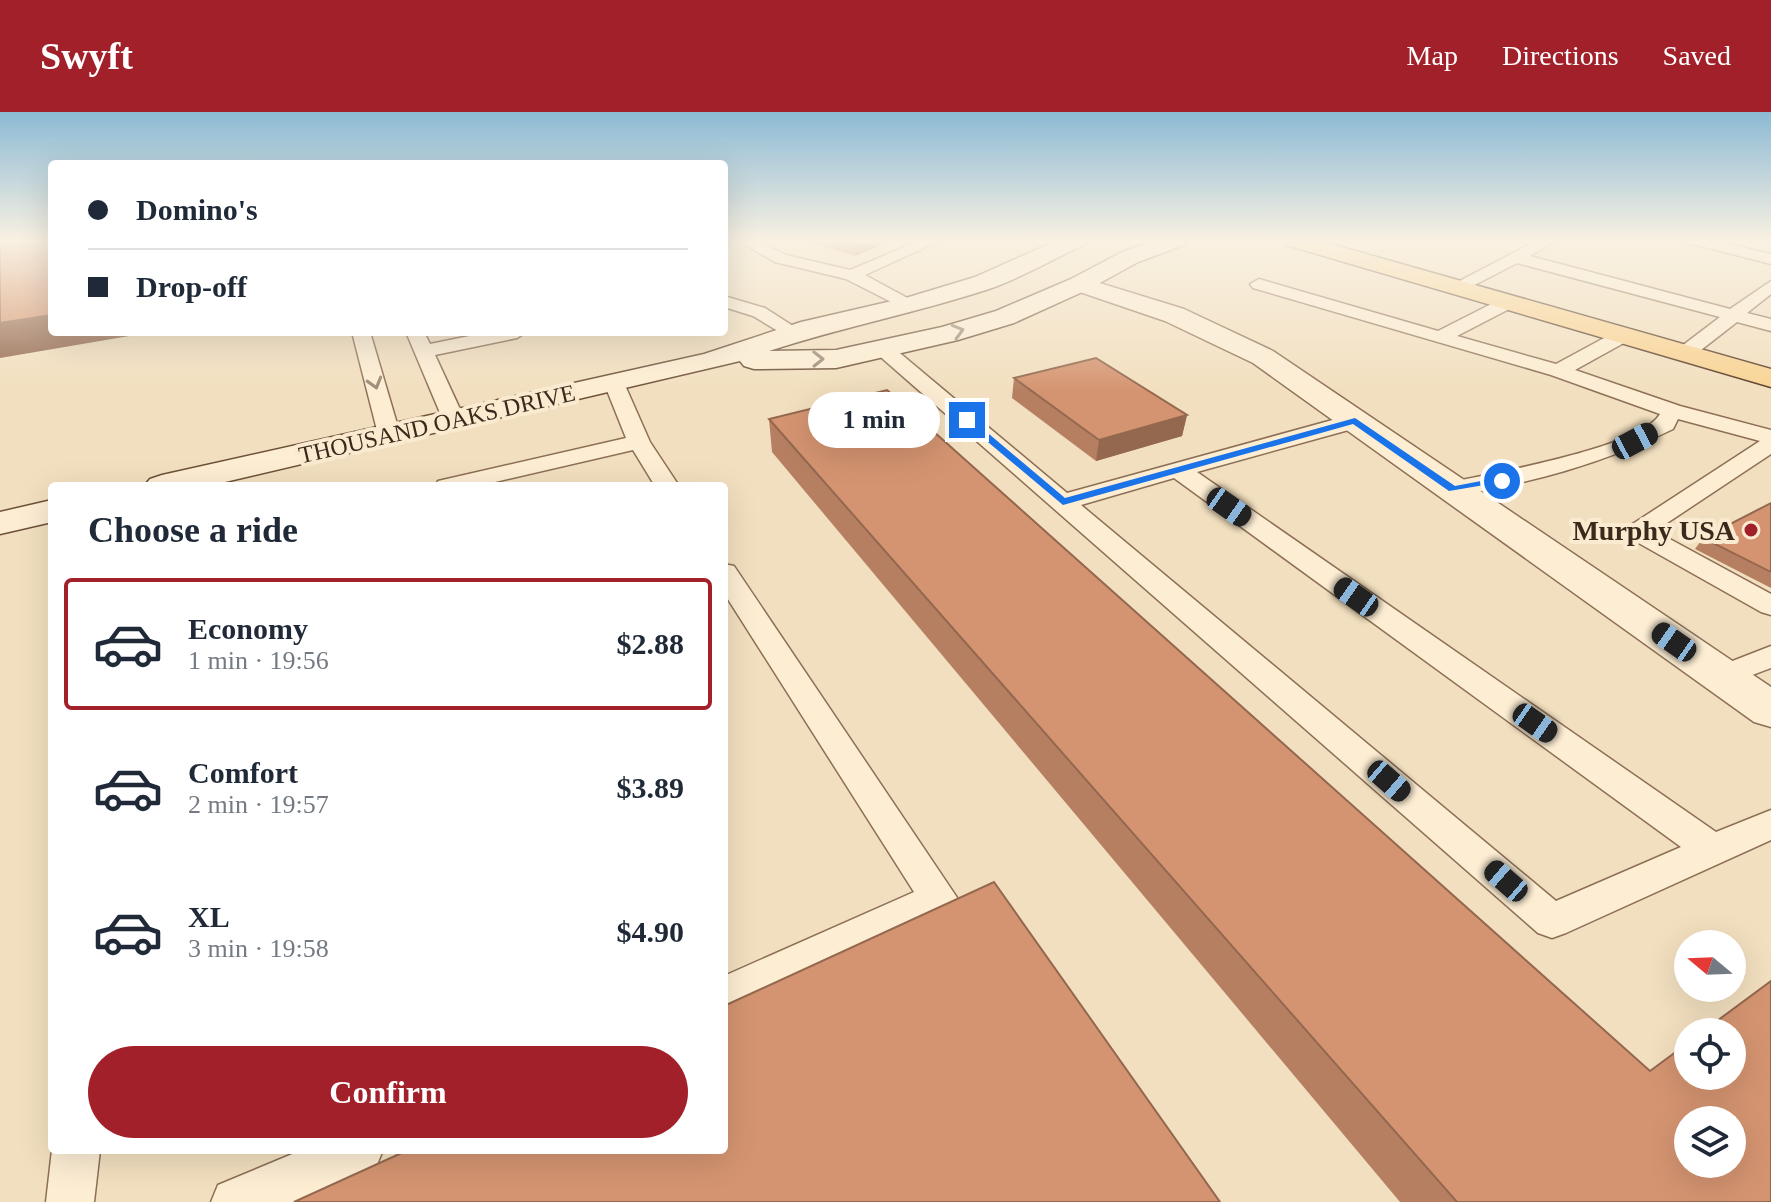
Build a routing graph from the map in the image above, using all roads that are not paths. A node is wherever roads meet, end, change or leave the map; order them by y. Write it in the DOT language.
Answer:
graph roads {
  1 [pos="881,291"];
  2 [pos="954,291"];
  3 [pos="1064,291"];
  4 [pos="1102,291"];
  5 [pos="1282,291"];
  6 [pos="1470,291"];
  7 [pos="1642,291"];
  8 [pos="1765,291"];
  9 [pos="728,302"];
  10 [pos="1509,302"];
  11 [pos="907,305"];
  12 [pos="1733,315"];
  13 [pos="1771,325"];
  14 [pos="795,333"];
  15 [pos="1624,335"];
  16 [pos="362,336"];
  17 [pos="479,336"];
  18 [pos="1440,337"];
  19 [pos="420,342"];
  20 [pos="882,348"];
  21 [pos="1685,353"];
  22 [pos="712,361"];
  23 [pos="1558,371"];
  24 [pos="1771,378"];
  25 [pos="614,383"];
  26 [pos="1672,411"];
  27 [pos="454,420"];
  28 [pos="1355,421"];
  29 [pos="389,434"];
  30 [pos="1771,437"];
  31 [pos="639,442"];
  32 [pos="1771,444"];
  33 [pos="1178,470"];
  34 [pos="179,482"];
  35 [pos="464,482"];
  36 [pos="664,482"];
  37 [pos="1453,489"];
  38 [pos="1063,502"];
  39 [pos="48,512"];
  40 [pos="0,523"];
  41 [pos="728,578"];
  42 [pos="1771,606"];
  43 [pos="1771,656"];
  44 [pos="1723,676"];
  45 [pos="1771,710"];
  46 [pos="1771,824"];
  47 [pos="1713,850"];
  48 [pos="728,994"];
  49 [pos="76,1154"];
  50 [pos="349,1154"];
  51 [pos="70,1202"];
  52 [pos="235,1202"];
  1 -- 11 [label="lane"];
  2 -- 11 [label="main road, THOUSAND OAKS DRIVE"];
  20 -- 3 [label="main road, THOUSAND OAKS DRIVE, one-way"];
  4 -- 28 [label="main road"];
  5 -- 18 [label="lane"];
  6 -- 10 [label="main road"];
  7 -- 12 [label="lane"];
  8 -- 12 [label="lane"];
  9 -- 14 [label="lane"];
  10 -- 15 [label="main road"];
  10 -- 18 [label="lane"];
  11 -- 14 [label="main road, THOUSAND OAKS DRIVE"];
  12 -- 13 [label="lane"];
  12 -- 21 [label="lane"];
  14 -- 22 [label="main road, THOUSAND OAKS DRIVE"];
  15 -- 21 [label="main road"];
  15 -- 23 [label="lane"];
  16 -- 29 [label="lane, one-way"];
  17 -- 19 [label="lane"];
  18 -- 23 [label="lane"];
  19 -- 27 [label="lane"];
  22 -- 20 [label="main road, THOUSAND OAKS DRIVE, one-way"];
  20 -- 38 [label="lane"];
  21 -- 24 [label="main road"];
  22 -- 25 [label="main road, THOUSAND OAKS DRIVE"];
  23 -- 26 [label="lane"];
  25 -- 27 [label="main road, THOUSAND OAKS DRIVE"];
  25 -- 31 [label="lane"];
  26 -- 30 [label="lane"];
  26 -- 37 [label="lane"];
  27 -- 29 [label="main road, THOUSAND OAKS DRIVE"];
  28 -- 33 [label="lane"];
  28 -- 37 [label="main road"];
  29 -- 34 [label="main road, THOUSAND OAKS DRIVE"];
  31 -- 35 [label="lane"];
  31 -- 36 [label="lane"];
  32 -- 42 [label="lane"];
  33 -- 38 [label="lane"];
  33 -- 47 [label="lane"];
  37 -- 44 [label="main road"];
  38 -- 47 [label="lane"];
  39 -- 40 [label="main road"];
  41 -- 48 [label="lane"];
  43 -- 44 [label="lane"];
  44 -- 45 [label="main road"];
  46 -- 47 [label="lane"];
  49 -- 51 [label="lane"];
  50 -- 52 [label="lane"];
}
